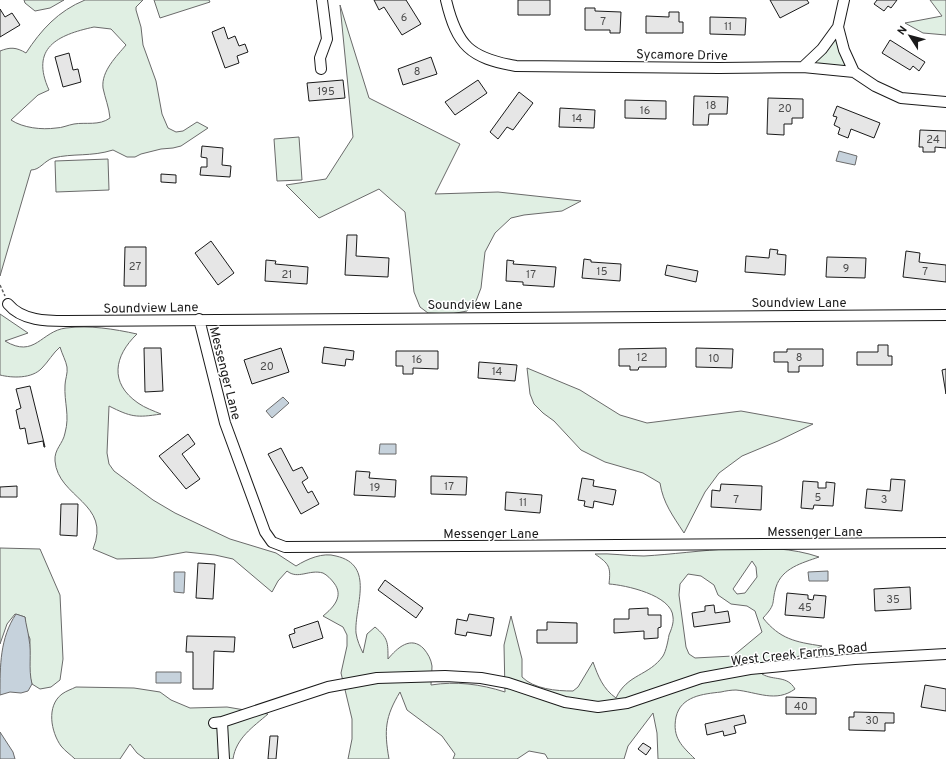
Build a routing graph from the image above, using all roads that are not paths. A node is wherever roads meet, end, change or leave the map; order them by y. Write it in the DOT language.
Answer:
graph roads {
  1 [pos="322,0"];
  2 [pos="446,0"];
  3 [pos="844,0"];
  4 [pos="838,27"];
  5 [pos="802,67"];
  6 [pos="321,69"];
  7 [pos="854,72"];
  8 [pos="946,102"];
  9 [pos="8,304"];
  10 [pos="946,315"];
  11 [pos="199,319"];
  12 [pos="946,543"];
  13 [pos="946,654"];
  14 [pos="224,759"];
  1 -- 6 [label="street"];
  2 -- 5 [label="street, Sycamore Drive"];
  3 -- 4 [label="street"];
  4 -- 5 [label="street"];
  4 -- 7 [label="street"];
  5 -- 7 [label="street, Sycamore Drive"];
  7 -- 8 [label="street, Sycamore Drive"];
  9 -- 11 [label="street, Soundview Lane"];
  10 -- 11 [label="street, Soundview Lane"];
  11 -- 12 [label="street, Messenger Lane"];
  13 -- 14 [label="street, West Creek Farms Road"];
}
